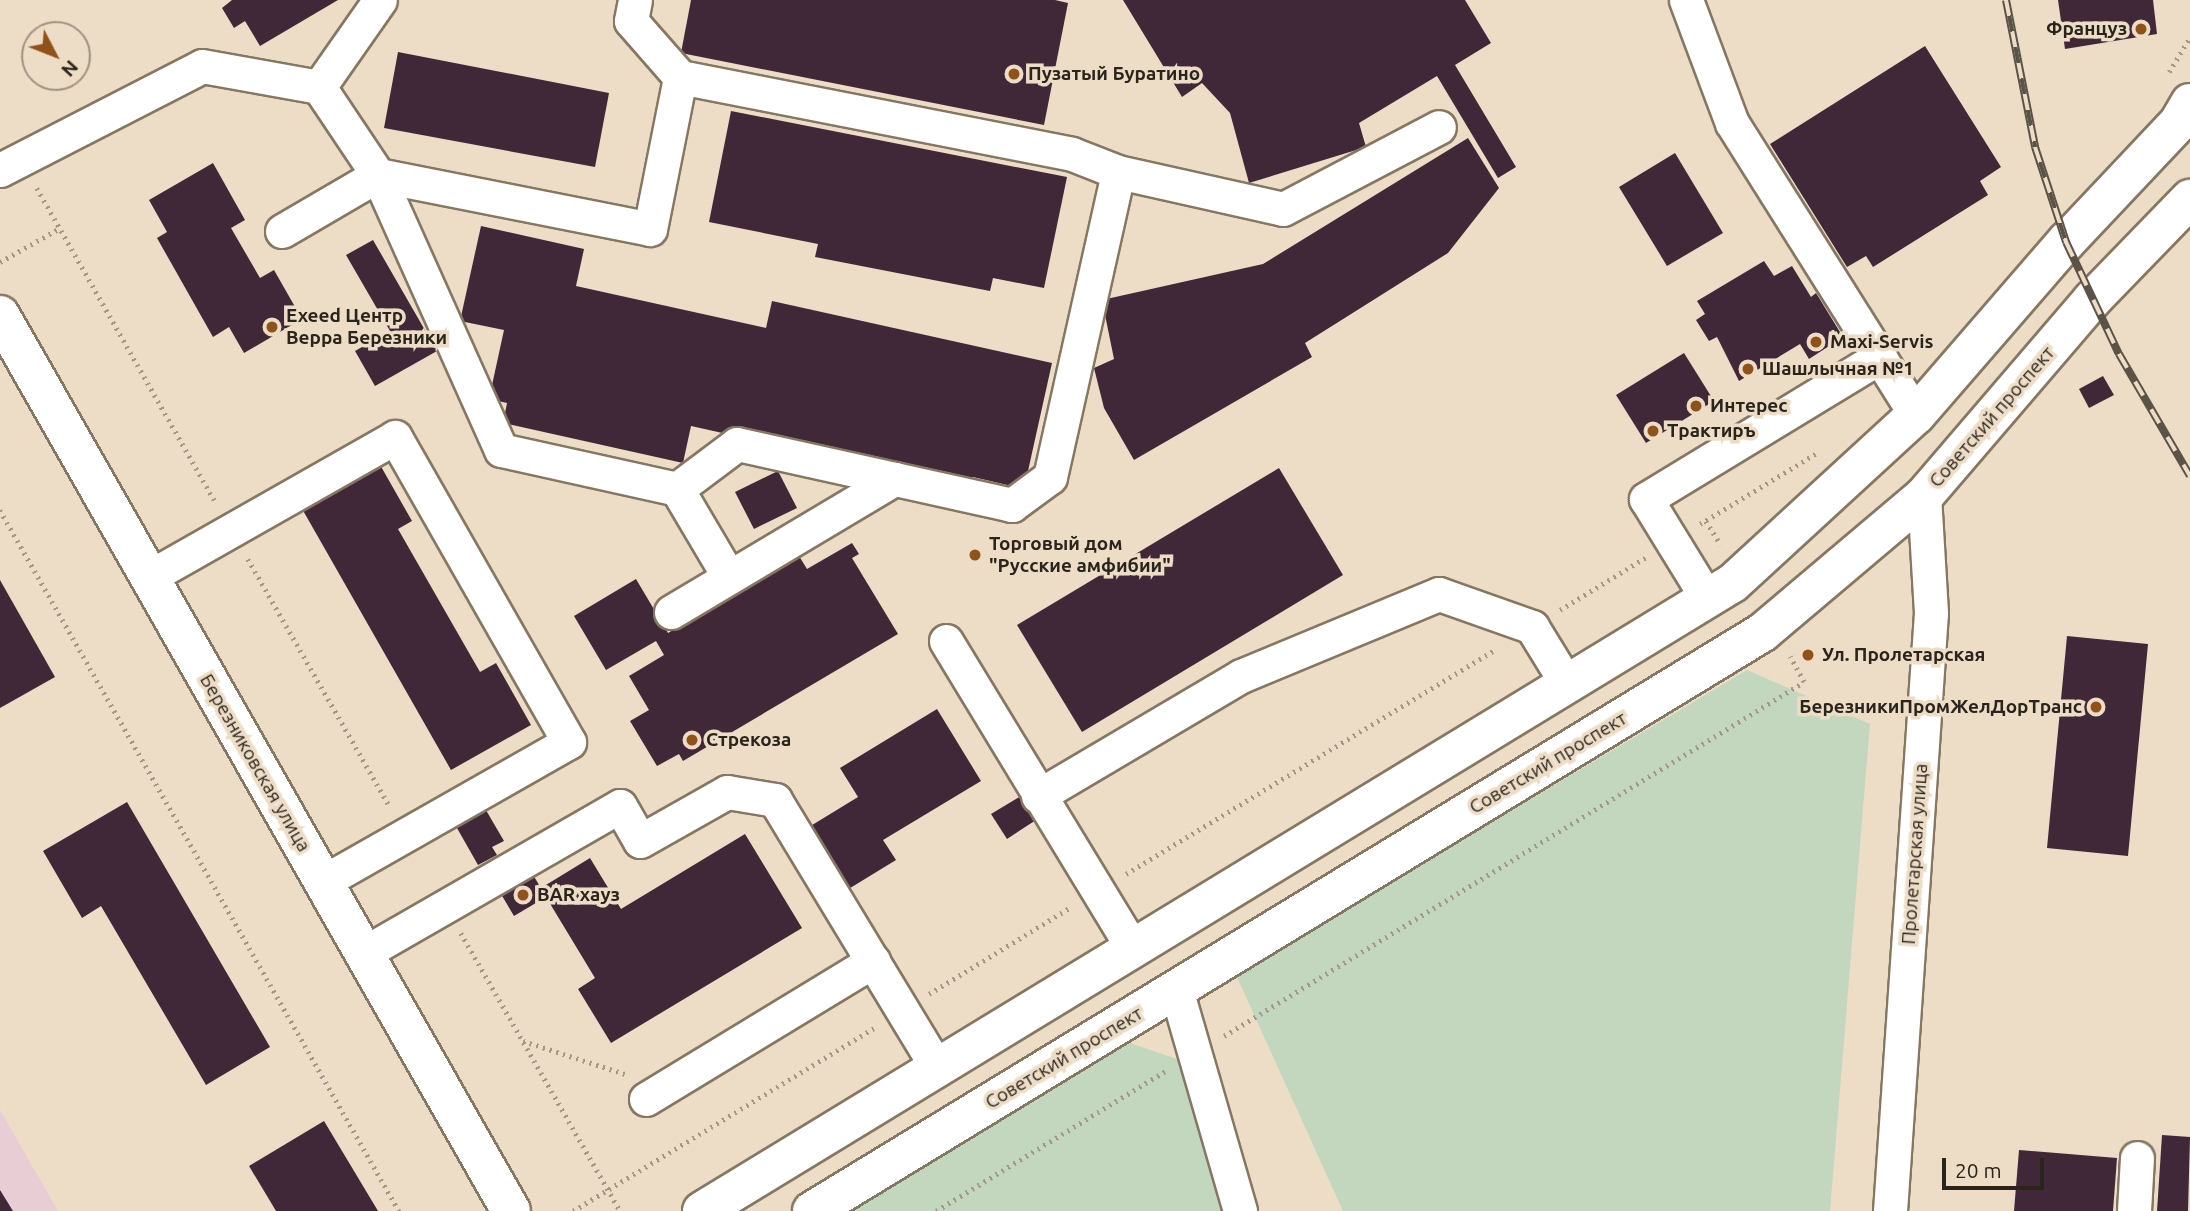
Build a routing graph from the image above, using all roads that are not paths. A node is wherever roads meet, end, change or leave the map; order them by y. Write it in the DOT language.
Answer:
graph roads {
  1 [pos="380,0"];
  2 [pos="635,0"];
  3 [pos="1686,0"];
  4 [pos="680,77"];
  5 [pos="319,87"];
  6 [pos="2190,103"];
  7 [pos="1440,127"];
  8 [pos="10,164"];
  9 [pos="1118,172"];
  10 [pos="378,175"];
  11 [pos="2186,212"];
  12 [pos="282,231"];
  13 [pos="0,315"];
  14 [pos="1880,357"];
  15 [pos="1916,415"];
  16 [pos="894,479"];
  17 [pos="677,489"];
  18 [pos="1924,496"];
  19 [pos="149,577"];
  20 [pos="729,577"];
  21 [pos="1707,598"];
  22 [pos="671,612"];
  23 [pos="946,641"];
  24 [pos="1567,684"];
  25 [pos="1038,796"];
  26 [pos="323,882"];
  27 [pos="1133,948"];
  28 [pos="364,953"];
  29 [pos="873,961"];
  30 [pos="1176,989"];
  31 [pos="937,1067"];
  32 [pos="656,1093"];
  33 [pos="2137,1158"];
  34 [pos="1893,1210"];
  35 [pos="511,1211"];
  36 [pos="702,1211"];
  37 [pos="812,1211"];
  38 [pos="1240,1211"];
  39 [pos="2134,1211"];
  1 -- 5 [label="street"];
  2 -- 4 [label="street"];
  3 -- 14 [label="street"];
  4 -- 9 [label="street"];
  4 -- 10 [label="street"];
  5 -- 8 [label="street"];
  5 -- 10 [label="street"];
  6 -- 15 [label="main road"];
  7 -- 9 [label="street"];
  9 -- 16 [label="street"];
  10 -- 12 [label="street"];
  10 -- 17 [label="street"];
  11 -- 18 [label="main road, Советский проспект"];
  13 -- 19 [label="main road, Березниковская улица"];
  14 -- 15 [label="street"];
  14 -- 21 [label="street"];
  15 -- 18 [label="main road"];
  15 -- 21 [label="main road"];
  16 -- 17 [label="street"];
  16 -- 20 [label="street"];
  17 -- 20 [label="street"];
  18 -- 30 [label="main road, Советский проспект"];
  18 -- 34 [label="street, Пролетарская улица"];
  19 -- 26 [label="main road, Березниковская улица"];
  19 -- 26 [label="street"];
  20 -- 22 [label="street"];
  21 -- 24 [label="main road"];
  23 -- 25 [label="street"];
  24 -- 25 [label="street"];
  24 -- 27 [label="main road"];
  25 -- 27 [label="street"];
  26 -- 28 [label="main road, Березниковская улица"];
  27 -- 31 [label="main road"];
  28 -- 29 [label="street"];
  28 -- 35 [label="main road, Березниковская улица"];
  29 -- 31 [label="street"];
  29 -- 32 [label="street"];
  30 -- 37 [label="main road, Советский проспект"];
  30 -- 38 [label="street"];
  31 -- 36 [label="main road"];
  33 -- 39 [label="street"];
}
